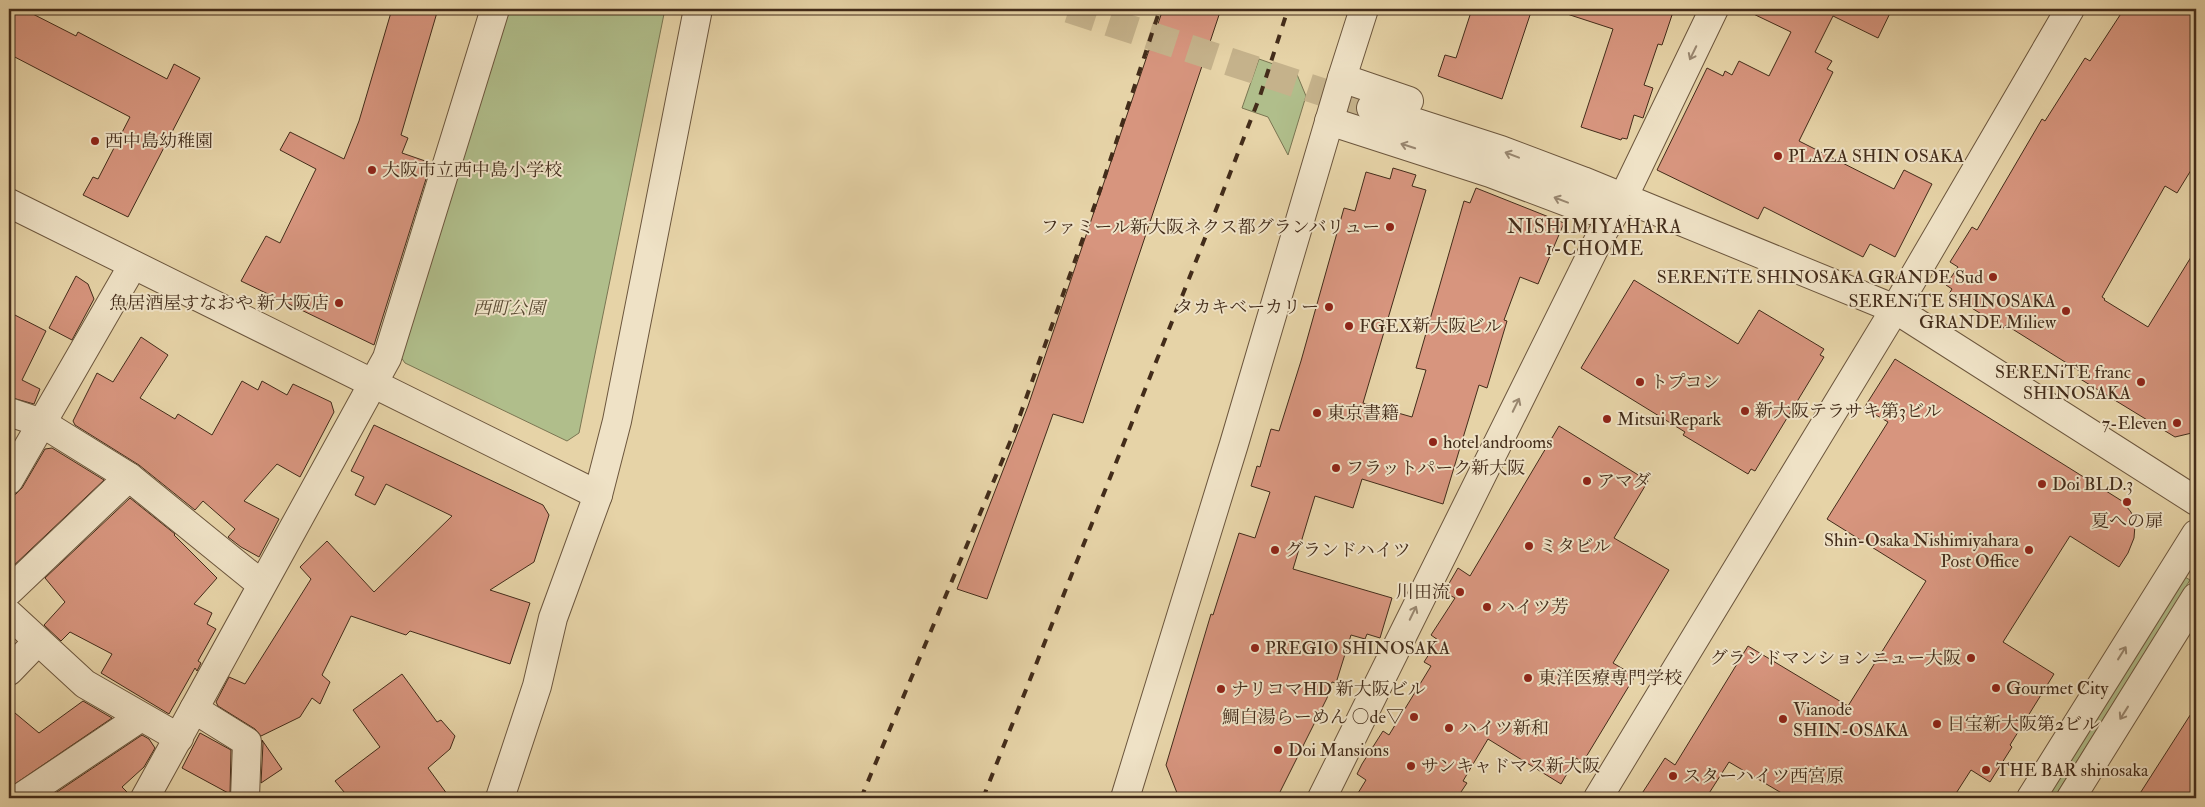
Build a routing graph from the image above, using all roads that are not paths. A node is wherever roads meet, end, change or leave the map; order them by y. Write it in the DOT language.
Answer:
graph roads {
  1 [pos="495,9"];
  2 [pos="698,9"];
  3 [pos="1364,9"];
  4 [pos="1714,9"];
  5 [pos="2070,9"];
  6 [pos="1342,78"];
  7 [pos="1371,108"];
  8 [pos="1329,121"];
  9 [pos="1623,198"];
  10 [pos="9,203"];
  11 [pos="133,265"];
  12 [pos="1895,309"];
  13 [pos="374,383"];
  14 [pos="9,412"];
  15 [pos="42,423"];
  16 [pos="129,477"];
  17 [pos="9,480"];
  18 [pos="598,495"];
  19 [pos="2196,501"];
  20 [pos="2196,534"];
  21 [pos="261,584"];
  22 [pos="9,591"];
  23 [pos="2196,597"];
  24 [pos="9,614"];
  25 [pos="38,641"];
  26 [pos="9,671"];
  27 [pos="194,709"];
  28 [pos="142,717"];
  29 [pos="178,738"];
  30 [pos="20,798"];
  31 [pos="145,798"];
  32 [pos="245,798"];
  33 [pos="500,798"];
  34 [pos="1125,798"];
  35 [pos="1322,798"];
  36 [pos="1598,798"];
  37 [pos="2031,798"];
  38 [pos="2070,798"];
  1 -- 13 [label="street"];
  2 -- 18 [label="street"];
  3 -- 6 [label="street"];
  4 -- 9 [label="street, one-way"];
  5 -- 12 [label="street"];
  6 -- 8 [label="street"];
  6 -- 9 [label="street"];
  9 -- 7 [label="street, one-way"];
  9 -- 8 [label="street, one-way"];
  8 -- 34 [label="street"];
  9 -- 12 [label="street"];
  35 -- 9 [label="street, one-way"];
  10 -- 11 [label="street"];
  11 -- 13 [label="street"];
  11 -- 15 [label="street"];
  12 -- 19 [label="street"];
  12 -- 36 [label="street"];
  13 -- 18 [label="street"];
  13 -- 21 [label="street"];
  14 -- 15 [label="street"];
  15 -- 16 [label="street"];
  15 -- 17 [label="street"];
  16 -- 21 [label="street"];
  16 -- 22 [label="street"];
  18 -- 33 [label="street"];
  37 -- 20 [label="street, one-way"];
  21 -- 27 [label="street"];
  23 -- 38 [label="street, one-way"];
  24 -- 25 [label="street"];
  25 -- 26 [label="street"];
  25 -- 28 [label="street"];
  27 -- 29 [label="street"];
  27 -- 32 [label="street"];
  28 -- 29 [label="street"];
  28 -- 30 [label="street"];
  29 -- 31 [label="street"];
}
